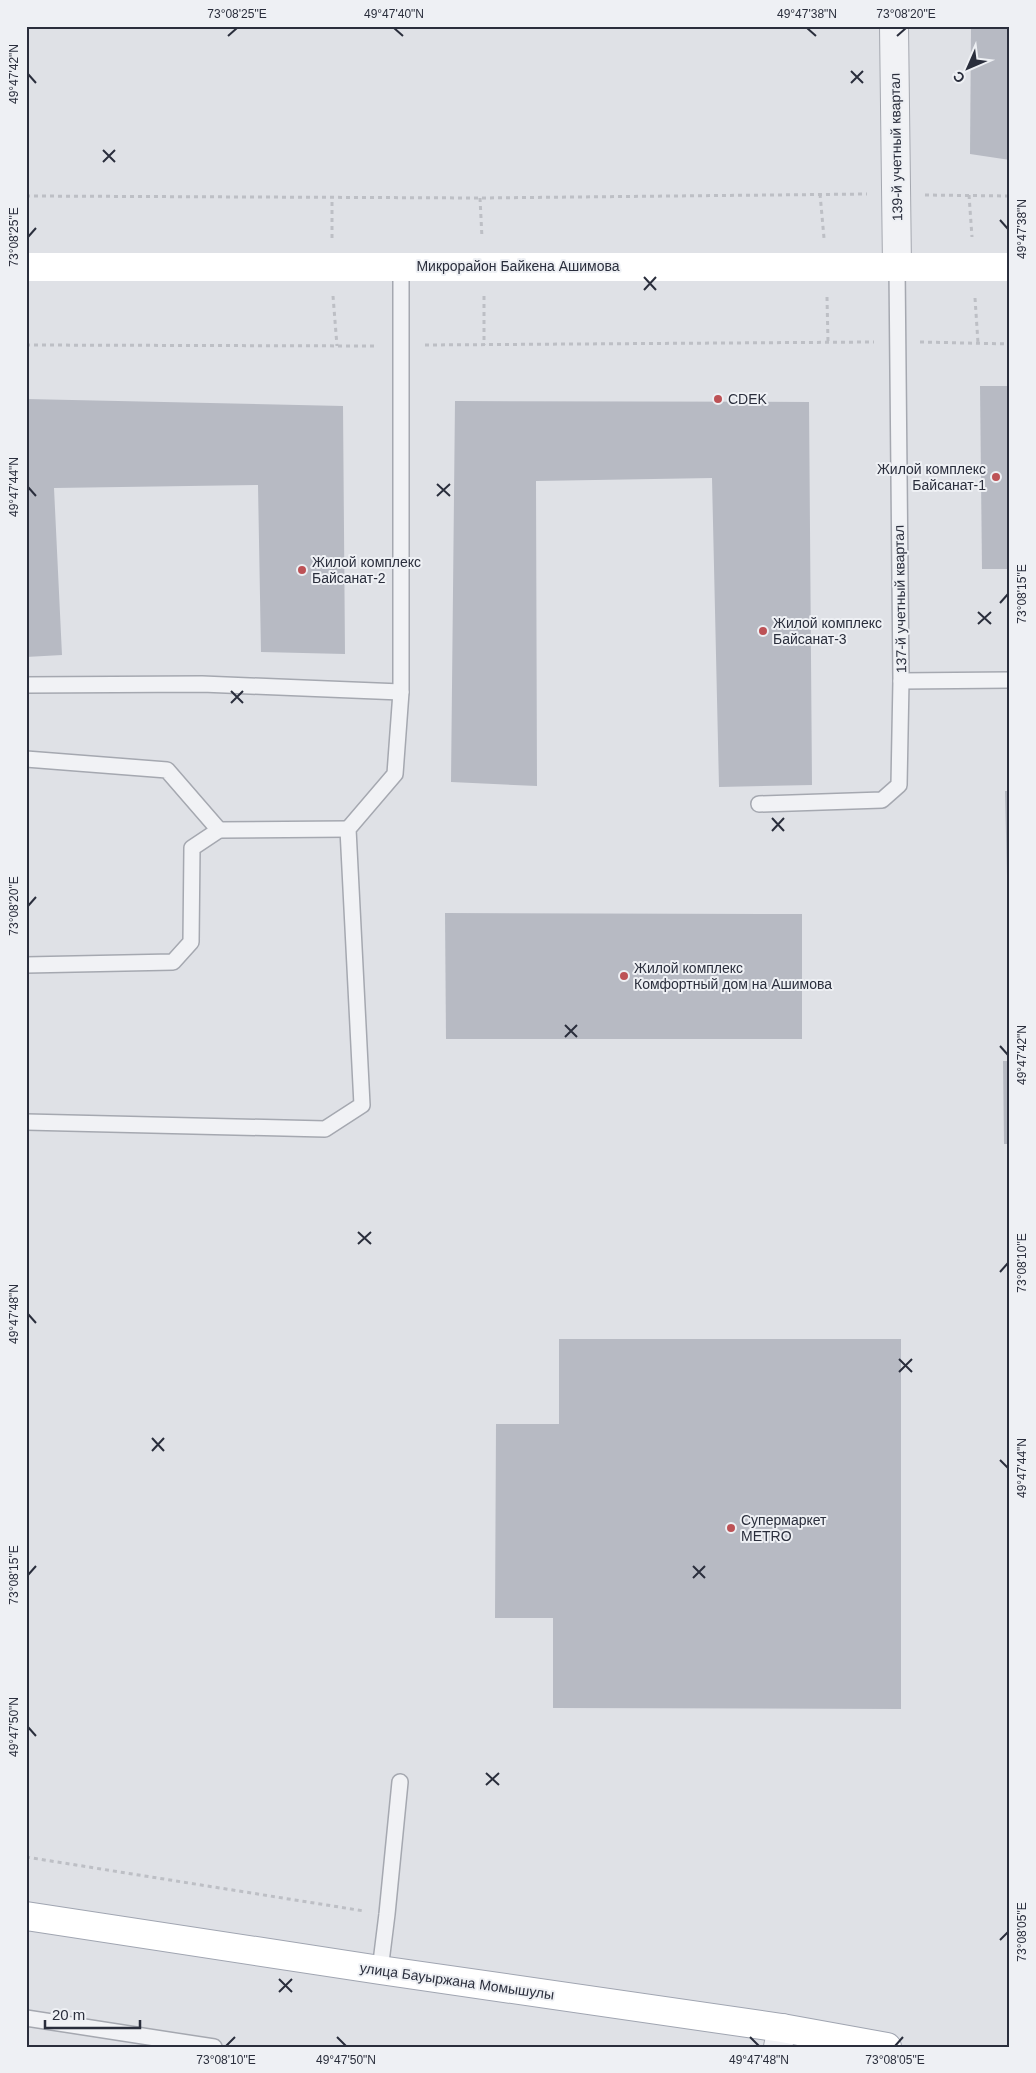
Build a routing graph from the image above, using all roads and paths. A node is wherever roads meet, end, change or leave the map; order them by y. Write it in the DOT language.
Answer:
graph roads {
  1 [pos="894,26"];
  2 [pos="896,195"];
  3 [pos="26,196"];
  4 [pos="1010,196"];
  5 [pos="401,266"];
  6 [pos="26,267"];
  7 [pos="898,267"];
  8 [pos="1010,267"];
  9 [pos="898,342"];
  10 [pos="1010,344"];
  11 [pos="26,345"];
  12 [pos="402,346"];
  13 [pos="1010,680"];
  14 [pos="901,681"];
  15 [pos="26,685"];
  16 [pos="401,692"];
  17 [pos="26,759"];
  18 [pos="759,804"];
  19 [pos="348,828"];
  20 [pos="219,830"];
  21 [pos="26,965"];
  22 [pos="26,1122"];
  23 [pos="400,1782"];
  24 [pos="26,1857"];
  25 [pos="387,1914"];
  26 [pos="26,1916"];
  27 [pos="380,1970"];
  28 [pos="26,2018"];
  29 [pos="780,2038"];
  30 [pos="214,2047"];
  31 [pos="887,2047"];
  1 -- 2 [label="street, 139-й учетный квартал"];
  2 -- 3 [label="path"];
  2 -- 4 [label="path"];
  2 -- 7 [label="street, 139-й учетный квартал"];
  5 -- 6 [label="street, Микрорайон Байкена Ашимова"];
  5 -- 7 [label="street, Микрорайон Байкена Ашимова"];
  5 -- 12 [label="lane"];
  7 -- 8 [label="street, Микрорайон Байкена Ашимова"];
  7 -- 9 [label="lane, 137-й учетный квартал"];
  9 -- 10 [label="path"];
  9 -- 12 [label="path"];
  9 -- 14 [label="lane, 137-й учетный квартал"];
  11 -- 12 [label="path"];
  12 -- 16 [label="lane"];
  13 -- 14 [label="lane"];
  14 -- 18 [label="lane, 137-й учетный квартал"];
  15 -- 16 [label="lane"];
  16 -- 19 [label="lane"];
  17 -- 20 [label="lane"];
  19 -- 20 [label="lane"];
  19 -- 22 [label="lane"];
  20 -- 21 [label="lane"];
  23 -- 25 [label="lane"];
  24 -- 25 [label="path"];
  25 -- 27 [label="lane"];
  26 -- 27 [label="street, улица Бауыржана Момышулы"];
  27 -- 29 [label="street, улица Бауыржана Момышулы"];
  28 -- 30 [label="lane"];
  29 -- 31 [label="street, улица Бауыржана Момышулы"];
}
